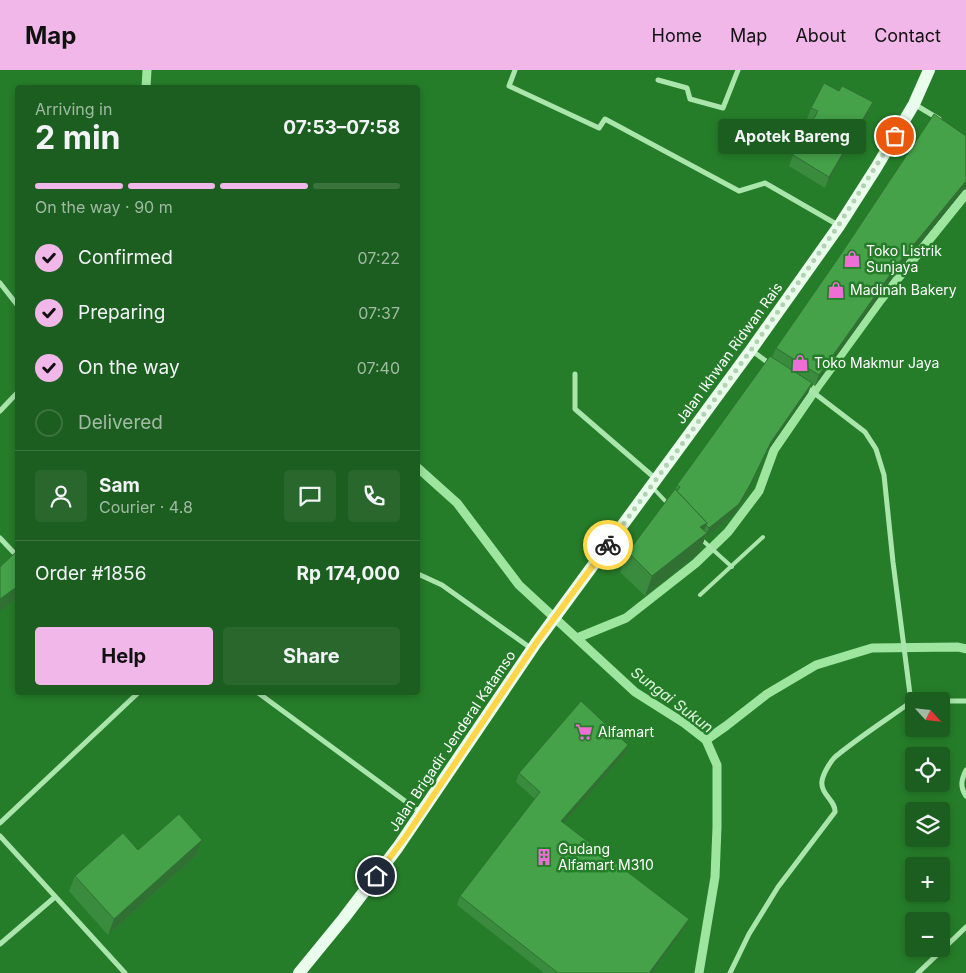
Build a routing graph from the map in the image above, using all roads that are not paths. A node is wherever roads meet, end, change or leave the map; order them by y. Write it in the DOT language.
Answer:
graph roads {
  1 [pos="515,70"];
  2 [pos="738,70"];
  3 [pos="929,70"];
  4 [pos="658,80"];
  5 [pos="914,104"];
  6 [pos="946,125"];
  7 [pos="838,226"];
  8 [pos="0,283"];
  9 [pos="15,302"];
  10 [pos="751,350"];
  11 [pos="773,365"];
  12 [pos="575,374"];
  13 [pos="803,385"];
  14 [pos="15,395"];
  15 [pos="0,410"];
  16 [pos="652,485"];
  17 [pos="671,507"];
  18 [pos="700,537"];
  19 [pos="763,537"];
  20 [pos="0,538"];
  21 [pos="15,552"];
  22 [pos="15,556"];
  23 [pos="10,560"];
  24 [pos="732,567"];
  25 [pos="420,575"];
  26 [pos="700,596"];
  27 [pos="534,646"];
  28 [pos="911,692"];
  29 [pos="136,695"];
  30 [pos="261,695"];
  31 [pos="950,701"];
  32 [pos="966,701"];
  33 [pos="905,708"];
  34 [pos="966,770"];
  35 [pos="966,796"];
  36 [pos="421,813"];
  37 [pos="0,824"];
  38 [pos="0,836"];
  39 [pos="56,897"];
  40 [pos="966,927"];
  41 [pos="0,944"];
  42 [pos="126,973"];
  43 [pos="300,973"];
  44 [pos="730,973"];
  45 [pos="918,973"];
  1 -- 7 [label="street"];
  2 -- 4 [label="street"];
  3 -- 5 [label="main road, Jalan Ikhwan Ridwan Rais"];
  5 -- 6 [label="street"];
  5 -- 7 [label="main road, Jalan Ikhwan Ridwan Rais"];
  7 -- 10 [label="main road, Jalan Ikhwan Ridwan Rais"];
  8 -- 9 [label="street"];
  10 -- 11 [label="street"];
  10 -- 16 [label="main road, Jalan Ikhwan Ridwan Rais"];
  12 -- 16 [label="street"];
  13 -- 28 [label="street"];
  14 -- 15 [label="street"];
  16 -- 17 [label="lane"];
  16 -- 27 [label="main road, Jalan Ikhwan Ridwan Rais"];
  18 -- 24 [label="lane"];
  19 -- 24 [label="lane"];
  20 -- 21 [label="street"];
  22 -- 23 [label="street"];
  24 -- 26 [label="lane"];
  25 -- 27 [label="street"];
  27 -- 36 [label="main road, Jalan Brigadir Jenderal Katamso"];
  29 -- 37 [label="street"];
  30 -- 36 [label="street"];
  31 -- 32 [label="street"];
  33 -- 44 [label="street"];
  34 -- 35 [label="street"];
  36 -- 43 [label="main road, Jalan Brigadir Jenderal Katamso"];
  38 -- 39 [label="street"];
  39 -- 41 [label="street"];
  39 -- 42 [label="street"];
  40 -- 45 [label="street"];
}
